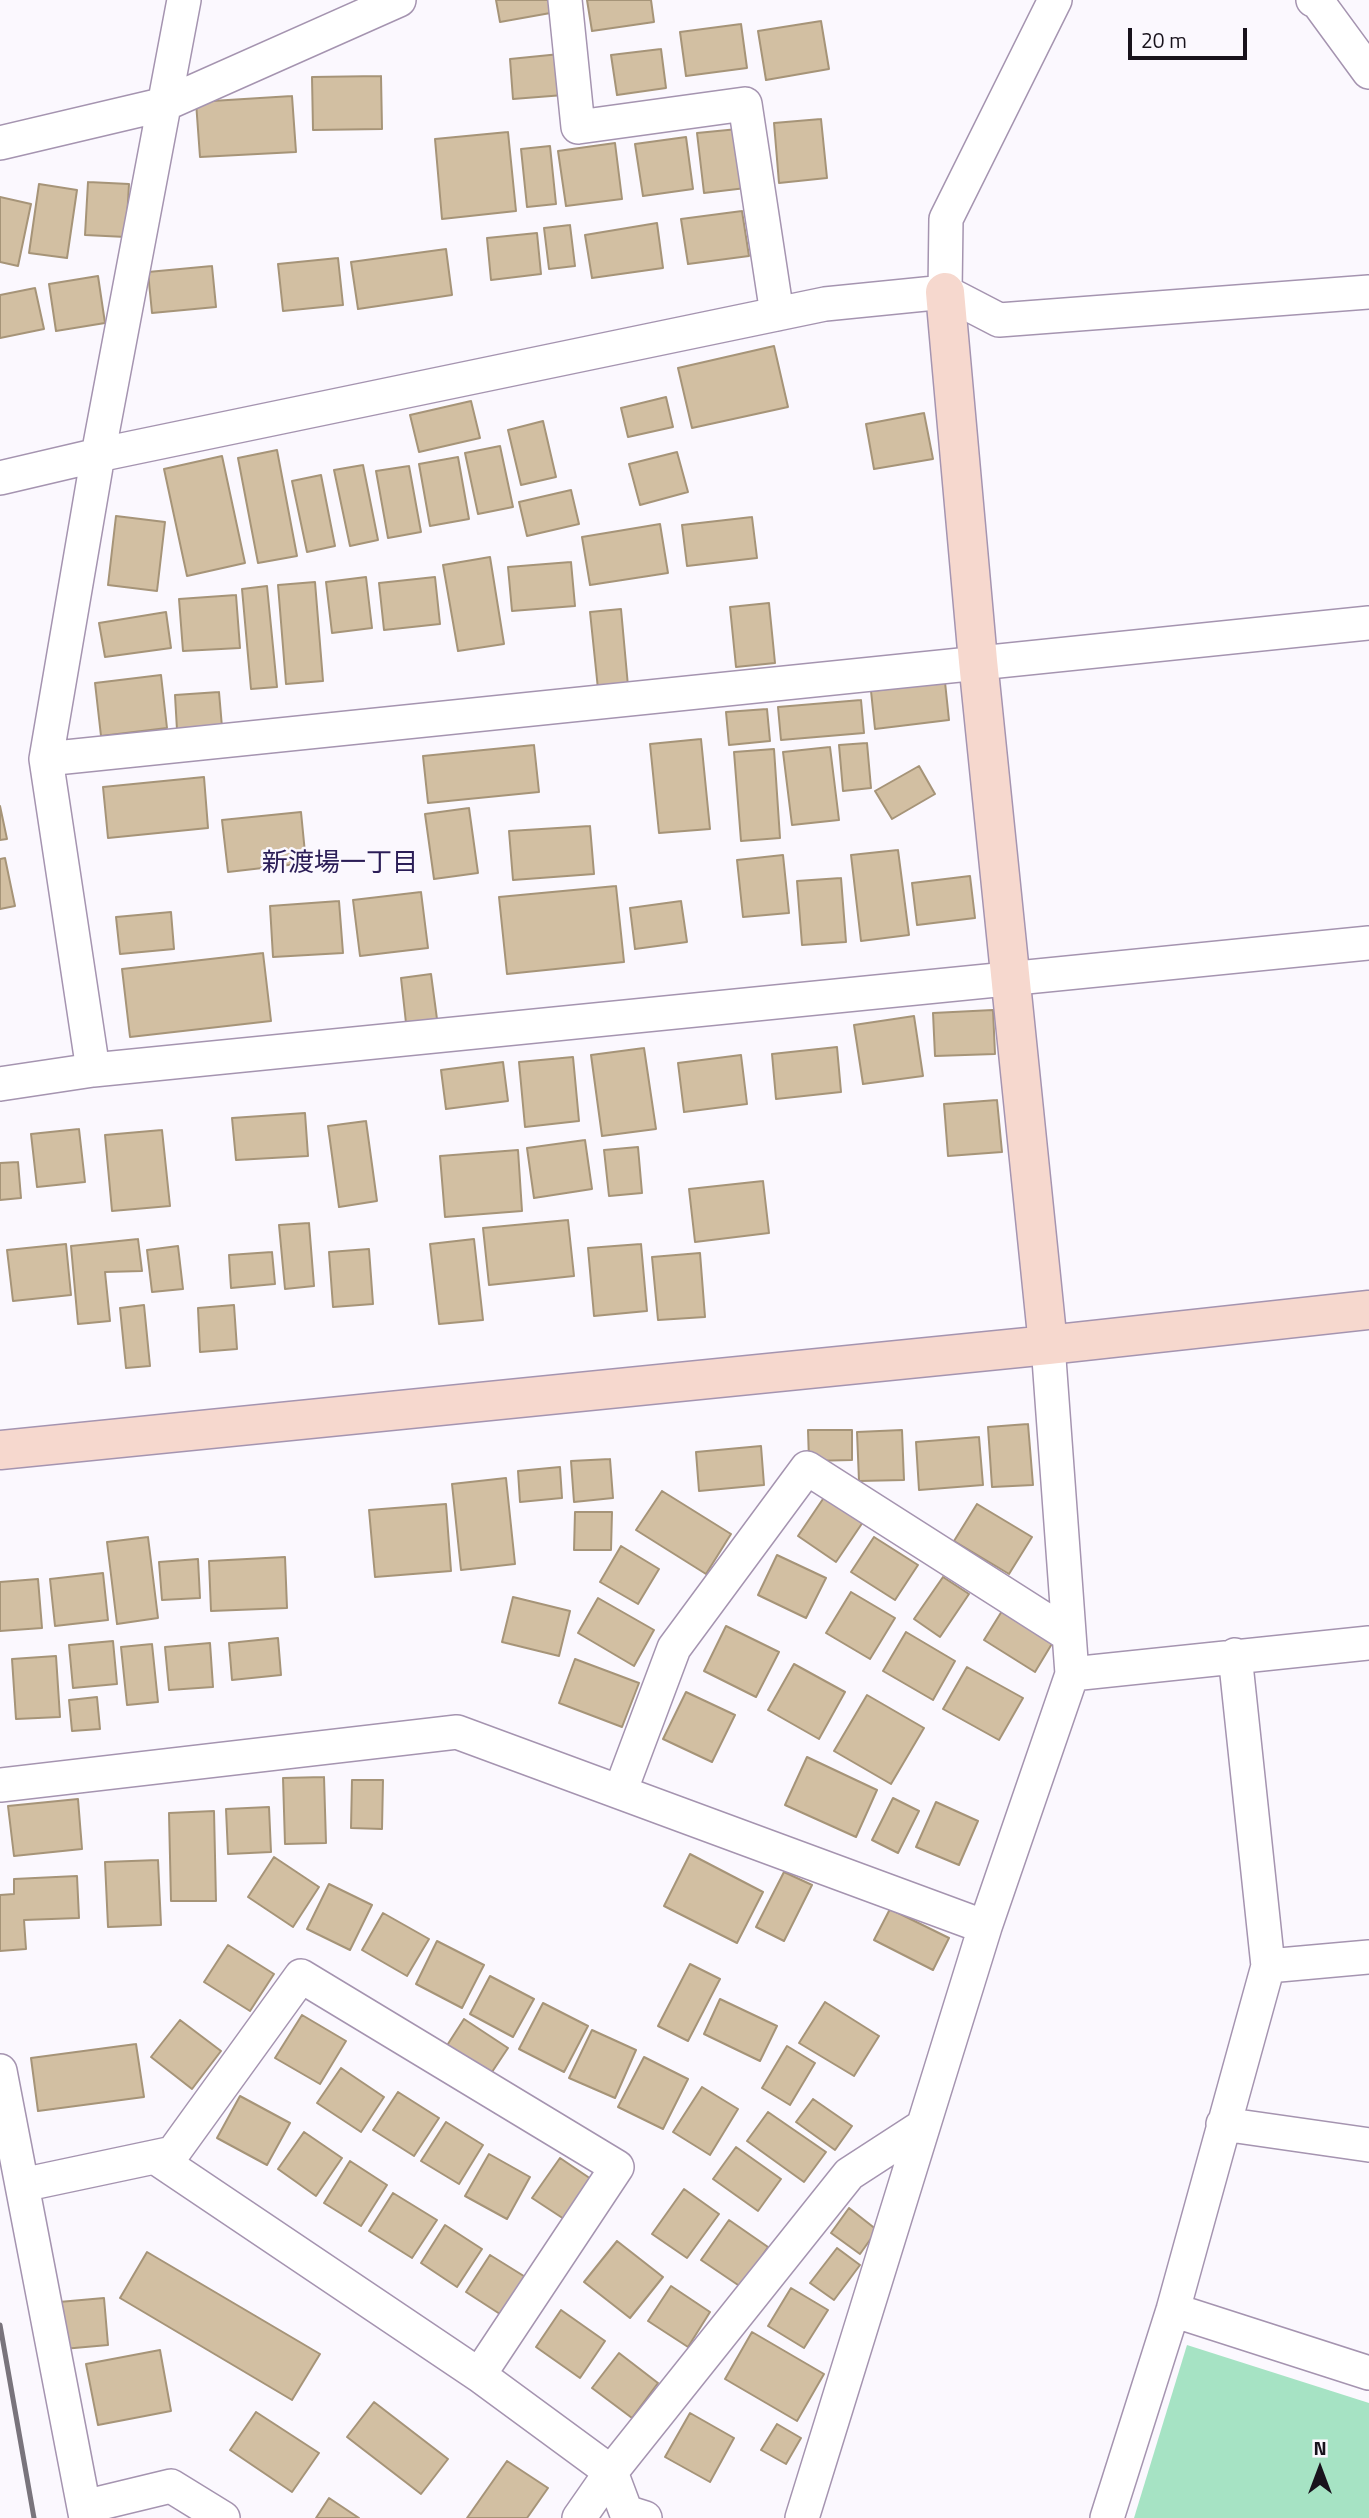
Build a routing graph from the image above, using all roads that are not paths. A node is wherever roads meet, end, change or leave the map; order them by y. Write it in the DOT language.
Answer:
graph roads {
  1 [pos="184,0"];
  2 [pos="399,0"];
  3 [pos="565,0"];
  4 [pos="1055,0"];
  5 [pos="1316,0"];
  6 [pos="1369,72"];
  7 [pos="165,104"];
  8 [pos="0,143"];
  9 [pos="944,292"];
  10 [pos="1369,292"];
  11 [pos="777,314"];
  12 [pos="98,455"];
  13 [pos="0,478"];
  14 [pos="1369,623"];
  15 [pos="978,661"];
  16 [pos="46,759"];
  17 [pos="1369,943"];
  18 [pos="1012,977"];
  19 [pos="93,1070"];
  20 [pos="0,1084"];
  21 [pos="1369,1310"];
  22 [pos="1048,1345"];
  23 [pos="0,1450"];
  24 [pos="1069,1635"];
  25 [pos="1369,1643"];
  26 [pos="1235,1655"];
  27 [pos="1072,1674"];
  28 [pos="0,1785"];
  29 [pos="620,1792"];
  30 [pos="985,1927"];
  31 [pos="1369,1957"];
  32 [pos="1268,1966"];
  33 [pos="0,2070"];
  34 [pos="1223,2124"];
  35 [pos="923,2126"];
  36 [pos="1369,2145"];
  37 [pos="155,2157"];
  38 [pos="22,2185"];
  39 [pos="1173,2310"];
  40 [pos="1369,2373"];
  41 [pos="480,2375"];
  42 [pos="611,2472"];
  43 [pos="85,2512"];
  44 [pos="223,2518"];
  45 [pos="579,2518"];
  46 [pos="645,2518"];
  47 [pos="802,2518"];
  48 [pos="1107,2518"];
  1 -- 7 [label="street"];
  2 -- 7 [label="street"];
  3 -- 11 [label="street"];
  4 -- 9 [label="street"];
  5 -- 6 [label="street"];
  7 -- 8 [label="street"];
  7 -- 12 [label="street"];
  9 -- 10 [label="street"];
  9 -- 11 [label="street"];
  9 -- 15 [label="street"];
  11 -- 12 [label="street"];
  12 -- 13 [label="street"];
  12 -- 16 [label="street"];
  14 -- 15 [label="street"];
  15 -- 16 [label="street"];
  15 -- 18 [label="street"];
  16 -- 19 [label="street"];
  17 -- 18 [label="street"];
  18 -- 19 [label="street"];
  18 -- 22 [label="street"];
  19 -- 20 [label="street"];
  21 -- 22 [label="street"];
  22 -- 23 [label="street"];
  22 -- 24 [label="street"];
  24 -- 27 [label="street"];
  24 -- 29 [label="street"];
  25 -- 26 [label="street"];
  26 -- 27 [label="street"];
  26 -- 32 [label="street"];
  27 -- 30 [label="street"];
  28 -- 29 [label="street"];
  29 -- 30 [label="street"];
  30 -- 35 [label="street"];
  31 -- 32 [label="street"];
  32 -- 34 [label="street"];
  33 -- 38 [label="street"];
  34 -- 36 [label="street"];
  34 -- 39 [label="street"];
  35 -- 42 [label="street"];
  35 -- 47 [label="street"];
  37 -- 38 [label="street"];
  37 -- 41 [label="street"];
  37 -- 41 [label="street"];
  38 -- 43 [label="street"];
  39 -- 40 [label="street"];
  39 -- 48 [label="street"];
  41 -- 42 [label="street"];
  42 -- 45 [label="street"];
  42 -- 46 [label="street"];
  43 -- 44 [label="street"];
}
